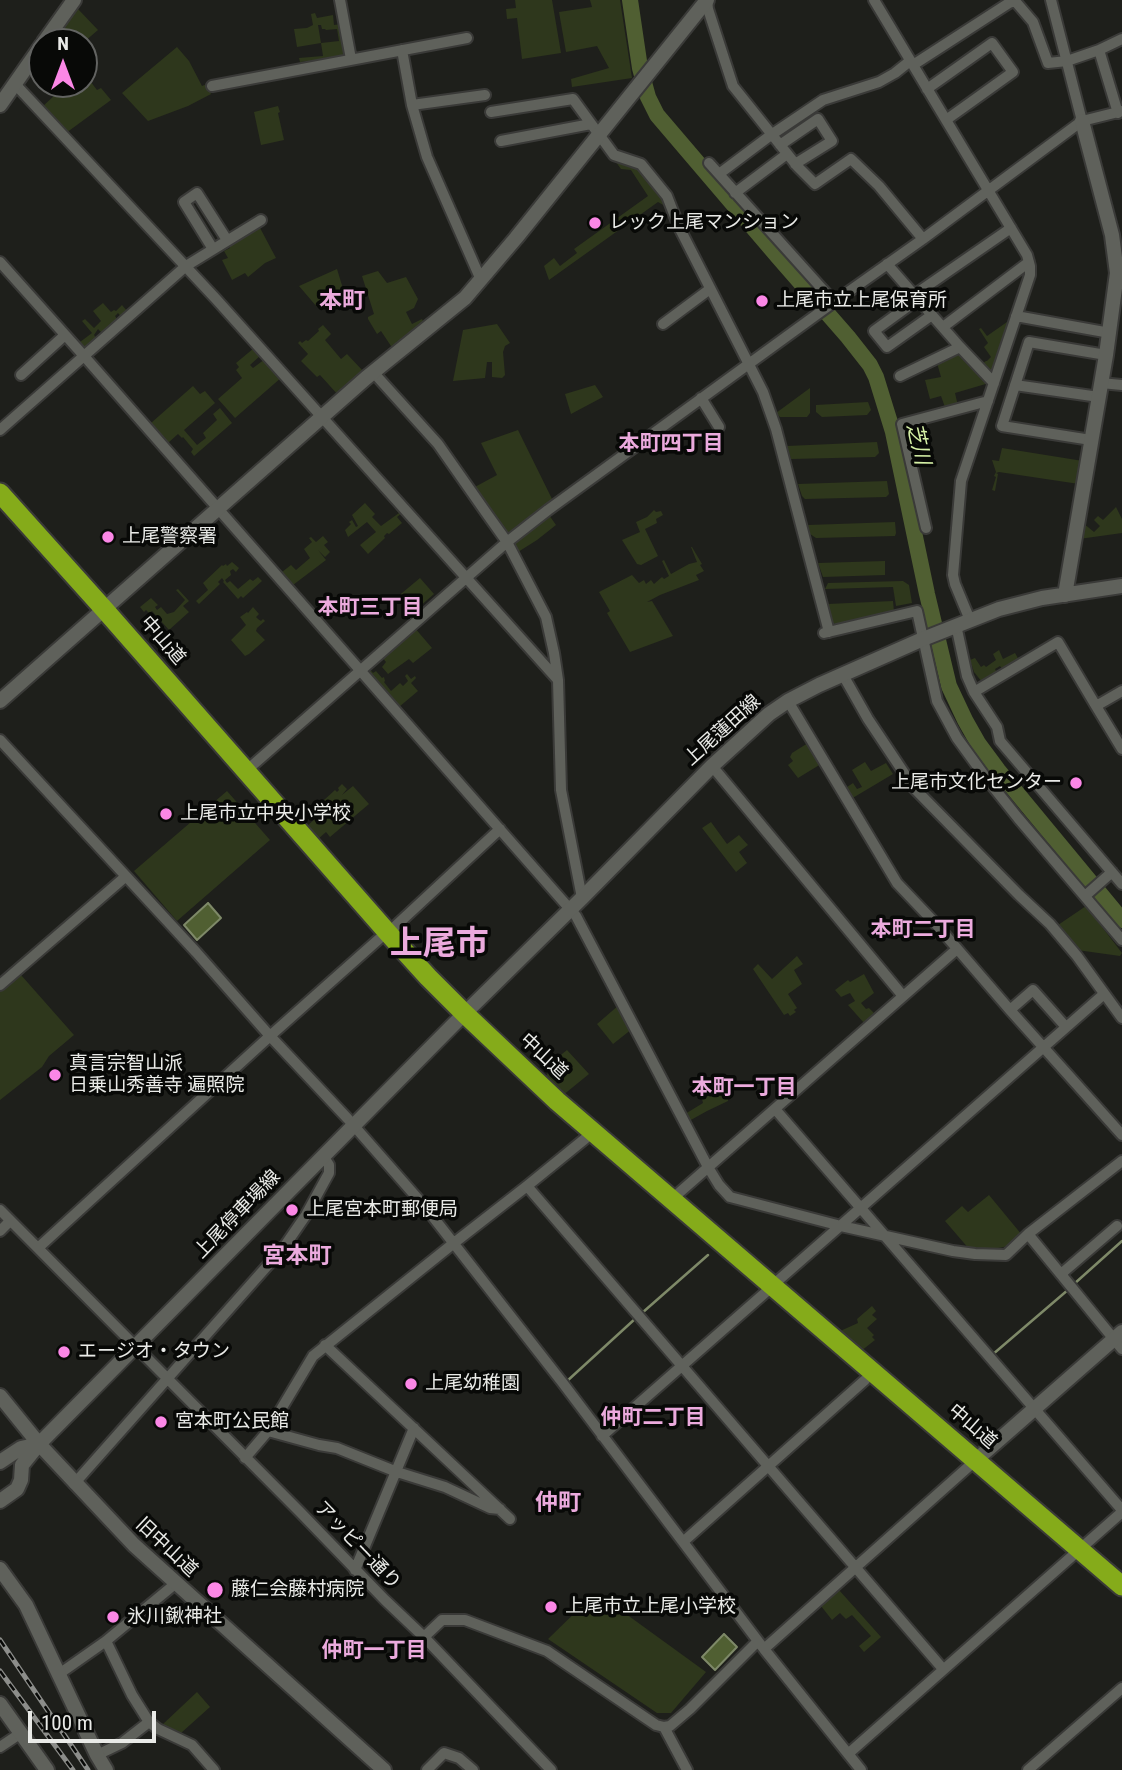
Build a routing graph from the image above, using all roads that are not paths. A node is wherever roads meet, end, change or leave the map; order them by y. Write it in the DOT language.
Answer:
graph roads {
  1 [pos="74,0"];
  2 [pos="340,0"];
  3 [pos="707,0"];
  4 [pos="874,0"];
  5 [pos="1051,0"];
  6 [pos="54,28"];
  7 [pos="467,38"];
  8 [pos="1122,39"];
  9 [pos="402,50"];
  10 [pos="1099,51"];
  11 [pos="351,60"];
  12 [pos="1067,61"];
  13 [pos="911,63"];
  14 [pos="28,65"];
  15 [pos="15,84"];
  16 [pos="212,86"];
  17 [pos="927,89"];
  18 [pos="485,96"];
  19 [pos="0,105"];
  20 [pos="412,106"];
  21 [pos="491,112"];
  22 [pos="1120,112"];
  23 [pos="946,120"];
  24 [pos="1082,121"];
  25 [pos="595,130"];
  26 [pos="771,135"];
  27 [pos="500,141"];
  28 [pos="783,149"];
  29 [pos="709,163"];
  30 [pos="795,164"];
  31 [pos="719,174"];
  32 [pos="989,191"];
  33 [pos="735,193"];
  34 [pos="261,220"];
  35 [pos="1011,228"];
  36 [pos="923,239"];
  37 [pos="227,240"];
  38 [pos="213,249"];
  39 [pos="0,262"];
  40 [pos="1029,262"];
  41 [pos="887,264"];
  42 [pos="186,266"];
  43 [pos="481,280"];
  44 [pos="710,289"];
  45 [pos="916,297"];
  46 [pos="832,303"];
  47 [pos="932,315"];
  48 [pos="1016,316"];
  49 [pos="663,324"];
  50 [pos="943,327"];
  51 [pos="1110,333"];
  52 [pos="65,335"];
  53 [pos="960,347"];
  54 [pos="1106,355"];
  55 [pos="85,356"];
  56 [pos="748,364"];
  57 [pos="373,372"];
  58 [pos="21,375"];
  59 [pos="900,376"];
  60 [pos="994,383"];
  61 [pos="1122,385"];
  62 [pos="1015,386"];
  63 [pos="1100,390"];
  64 [pos="701,398"];
  65 [pos="988,401"];
  66 [pos="322,417"];
  67 [pos="719,427"];
  68 [pos="0,430"];
  69 [pos="1091,440"];
  70 [pos="0,494"];
  71 [pos="0,508"];
  72 [pos="218,509"];
  73 [pos="926,528"];
  74 [pos="507,542"];
  75 [pos="466,577"];
  76 [pos="1122,586"];
  77 [pos="1065,595"];
  78 [pos="99,613"];
  79 [pos="971,620"];
  80 [pos="950,628"];
  81 [pos="926,638"];
  82 [pos="360,670"];
  83 [pos="843,675"];
  84 [pos="558,680"];
  85 [pos="1122,691"];
  86 [pos="974,692"];
  87 [pos="0,701"];
  88 [pos="788,701"];
  89 [pos="1096,706"];
  90 [pos="0,740"];
  91 [pos="1122,748"];
  92 [pos="712,766"];
  93 [pos="246,771"];
  94 [pos="500,829"];
  95 [pos="1110,875"];
  96 [pos="125,877"];
  97 [pos="1122,884"];
  98 [pos="1085,896"];
  99 [pos="582,898"];
  100 [pos="570,909"];
  101 [pos="384,936"];
  102 [pos="1122,940"];
  103 [pos="957,949"];
  104 [pos="0,985"];
  105 [pos="1104,994"];
  106 [pos="903,996"];
  107 [pos="1010,1010"];
  108 [pos="460,1018"];
  109 [pos="1122,1018"];
  110 [pos="1066,1027"];
  111 [pos="270,1036"];
  112 [pos="1044,1047"];
  113 [pos="775,1109"];
  114 [pos="354,1125"];
  115 [pos="1122,1135"];
  116 [pos="586,1138"];
  117 [pos="323,1156"];
  118 [pos="1122,1161"];
  119 [pos="708,1167"];
  120 [pos="527,1186"];
  121 [pos="672,1199"];
  122 [pos="861,1208"];
  123 [pos="0,1210"];
  124 [pos="10,1221"];
  125 [pos="841,1226"];
  126 [pos="1117,1226"];
  127 [pos="0,1231"];
  128 [pos="1028,1234"];
  129 [pos="886,1236"];
  130 [pos="454,1243"];
  131 [pos="38,1248"];
  132 [pos="1061,1274"];
  133 [pos="770,1289"];
  134 [pos="1119,1340"];
  135 [pos="325,1345"];
  136 [pos="136,1347"];
  137 [pos="681,1366"];
  138 [pos="167,1379"];
  139 [pos="865,1380"];
  140 [pos="0,1396"];
  141 [pos="1035,1409"];
  142 [pos="414,1428"];
  143 [pos="268,1431"];
  144 [pos="602,1436"];
  145 [pos="39,1444"];
  146 [pos="2,1457"];
  147 [pos="245,1458"];
  148 [pos="972,1464"];
  149 [pos="768,1465"];
  150 [pos="397,1472"];
  151 [pos="74,1484"];
  152 [pos="0,1500"];
  153 [pos="500,1510"];
  154 [pos="1122,1511"];
  155 [pos="510,1519"];
  156 [pos="683,1542"];
  157 [pos="1076,1553"];
  158 [pos="855,1567"];
  159 [pos="0,1569"];
  160 [pos="355,1570"];
  161 [pos="175,1584"];
  162 [pos="1122,1587"];
  163 [pos="1122,1599"];
  164 [pos="424,1637"];
  165 [pos="106,1641"];
  166 [pos="761,1645"];
  167 [pos="943,1669"];
  168 [pos="59,1674"];
  169 [pos="1122,1688"];
  170 [pos="0,1704"];
  171 [pos="149,1722"];
  172 [pos="664,1727"];
  173 [pos="21,1733"];
  174 [pos="0,1747"];
  175 [pos="848,1754"];
  176 [pos="97,1755"];
  177 [pos="47,1770"];
  178 [pos="106,1770"];
  179 [pos="214,1770"];
  180 [pos="384,1770"];
  181 [pos="427,1770"];
  182 [pos="473,1770"];
  183 [pos="551,1770"];
  184 [pos="687,1770"];
  185 [pos="861,1770"];
  186 [pos="1028,1770"];
  1 -- 6 [label="street"];
  2 -- 11 [label="street"];
  3 -- 25 [label="street"];
  3 -- 26 [label="street"];
  4 -- 13 [label="street"];
  5 -- 12 [label="street"];
  7 -- 9 [label="street"];
  8 -- 10 [label="street"];
  9 -- 11 [label="street"];
  9 -- 20 [label="street"];
  10 -- 12 [label="street"];
  10 -- 22 [label="street"];
  11 -- 16 [label="street"];
  12 -- 13 [label="street"];
  12 -- 24 [label="street"];
  13 -- 17 [label="street"];
  13 -- 26 [label="street"];
  14 -- 15 [label="street"];
  15 -- 19 [label="street"];
  15 -- 42 [label="street"];
  17 -- 23 [label="street"];
  17 -- 23 [label="street"];
  18 -- 20 [label="street"];
  20 -- 43 [label="street"];
  21 -- 25 [label="street"];
  22 -- 24 [label="street"];
  23 -- 32 [label="street"];
  24 -- 32 [label="street"];
  24 -- 51 [label="street"];
  25 -- 27 [label="street"];
  25 -- 43 [label="street"];
  25 -- 44 [label="street"];
  26 -- 28 [label="street"];
  26 -- 31 [label="street"];
  28 -- 30 [label="street"];
  28 -- 30 [label="street"];
  28 -- 33 [label="street"];
  29 -- 31 [label="street"];
  30 -- 36 [label="street"];
  31 -- 33 [label="street"];
  32 -- 35 [label="street"];
  32 -- 36 [label="street"];
  33 -- 46 [label="street"];
  34 -- 37 [label="street"];
  35 -- 40 [label="street"];
  35 -- 45 [label="street"];
  36 -- 41 [label="street"];
  37 -- 38 [label="street"];
  37 -- 38 [label="street"];
  38 -- 42 [label="street"];
  39 -- 52 [label="street"];
  40 -- 48 [label="street"];
  40 -- 50 [label="street"];
  41 -- 45 [label="street"];
  41 -- 46 [label="street"];
  42 -- 55 [label="street"];
  42 -- 66 [label="street"];
  43 -- 57 [label="street"];
  44 -- 49 [label="street"];
  44 -- 56 [label="street"];
  45 -- 47 [label="street"];
  45 -- 47 [label="street"];
  46 -- 56 [label="street"];
  47 -- 50 [label="street"];
  48 -- 51 [label="street"];
  48 -- 60 [label="street"];
  50 -- 53 [label="street"];
  51 -- 54 [label="street"];
  52 -- 55 [label="street"];
  52 -- 58 [label="street"];
  53 -- 59 [label="street"];
  53 -- 60 [label="street"];
  54 -- 62 [label="street"];
  54 -- 63 [label="street"];
  55 -- 68 [label="street"];
  55 -- 72 [label="street"];
  56 -- 64 [label="street"];
  56 -- 81 [label="street"];
  57 -- 66 [label="street"];
  57 -- 74 [label="street"];
  60 -- 65 [label="street"];
  61 -- 63 [label="street"];
  62 -- 63 [label="street"];
  62 -- 69 [label="street"];
  63 -- 69 [label="street"];
  64 -- 67 [label="street"];
  64 -- 74 [label="street"];
  65 -- 73 [label="street"];
  65 -- 79 [label="street"];
  66 -- 72 [label="street"];
  66 -- 75 [label="street"];
  69 -- 77 [label="street"];
  70 -- 78 [label="highway, 中山道"];
  71 -- 78 [label="highway, 中山道"];
  72 -- 78 [label="street"];
  72 -- 82 [label="street"];
  74 -- 75 [label="street"];
  74 -- 84 [label="street"];
  75 -- 82 [label="street"];
  75 -- 84 [label="street"];
  76 -- 77 [label="street, 上尾蓮田線"];
  77 -- 79 [label="street, 上尾蓮田線"];
  78 -- 87 [label="street"];
  78 -- 93 [label="highway, 中山道"];
  78 -- 101 [label="highway, 中山道"];
  79 -- 80 [label="street, 上尾蓮田線"];
  80 -- 81 [label="street, 上尾蓮田線"];
  80 -- 86 [label="street"];
  81 -- 83 [label="street, 上尾蓮田線"];
  81 -- 98 [label="street"];
  82 -- 93 [label="street"];
  82 -- 94 [label="street"];
  83 -- 88 [label="street, 上尾蓮田線"];
  83 -- 105 [label="street"];
  84 -- 99 [label="street"];
  85 -- 89 [label="street"];
  86 -- 89 [label="street"];
  86 -- 95 [label="street"];
  88 -- 92 [label="street, 上尾蓮田線"];
  88 -- 103 [label="street"];
  89 -- 91 [label="street"];
  90 -- 96 [label="street"];
  92 -- 99 [label="street, 上尾蓮田線"];
  92 -- 106 [label="street"];
  93 -- 101 [label="highway, 中山道"];
  94 -- 100 [label="street"];
  94 -- 101 [label="street"];
  95 -- 97 [label="street"];
  95 -- 98 [label="street"];
  96 -- 104 [label="street"];
  96 -- 111 [label="street"];
  98 -- 102 [label="street"];
  99 -- 100 [label="street, 上尾蓮田線"];
  100 -- 108 [label="street, 上尾蓮田線"];
  100 -- 119 [label="street"];
  101 -- 108 [label="highway, 中山道"];
  101 -- 111 [label="street"];
  103 -- 106 [label="street"];
  103 -- 107 [label="street"];
  105 -- 109 [label="street"];
  105 -- 110 [label="street"];
  106 -- 113 [label="street"];
  107 -- 110 [label="street"];
  107 -- 112 [label="street"];
  108 -- 114 [label="street, 上尾停車場線"];
  108 -- 116 [label="highway, 中山道"];
  108 -- 121 [label="highway, 中山道"];
  110 -- 112 [label="street"];
  111 -- 114 [label="street"];
  111 -- 131 [label="street"];
  112 -- 115 [label="street"];
  112 -- 122 [label="street"];
  113 -- 119 [label="street"];
  113 -- 122 [label="street"];
  114 -- 117 [label="street, 上尾停車場線"];
  114 -- 130 [label="street"];
  116 -- 120 [label="street"];
  116 -- 133 [label="highway, 中山道"];
  117 -- 136 [label="street, 上尾停車場線"];
  117 -- 138 [label="street"];
  118 -- 128 [label="street"];
  119 -- 121 [label="street"];
  119 -- 125 [label="street"];
  120 -- 130 [label="street"];
  120 -- 137 [label="street"];
  121 -- 133 [label="highway, 中山道"];
  122 -- 125 [label="street"];
  122 -- 129 [label="street"];
  123 -- 124 [label="street, アッピー通り"];
  124 -- 127 [label="street"];
  124 -- 131 [label="street, アッピー通り"];
  125 -- 129 [label="street"];
  125 -- 133 [label="street"];
  126 -- 132 [label="street"];
  128 -- 129 [label="street"];
  128 -- 132 [label="street"];
  129 -- 141 [label="street"];
  130 -- 135 [label="street"];
  130 -- 144 [label="street"];
  131 -- 136 [label="street, アッピー通り"];
  132 -- 134 [label="street"];
  133 -- 137 [label="street"];
  133 -- 139 [label="highway, 中山道"];
  133 -- 148 [label="highway, 中山道"];
  134 -- 141 [label="street"];
  135 -- 142 [label="street"];
  135 -- 143 [label="street"];
  136 -- 138 [label="street, アッピー通り"];
  136 -- 145 [label="street, 上尾停車場線"];
  137 -- 144 [label="street"];
  137 -- 149 [label="street"];
  138 -- 147 [label="street, アッピー通り"];
  138 -- 151 [label="street"];
  139 -- 148 [label="highway, 中山道"];
  139 -- 149 [label="street"];
  140 -- 145 [label="street, 旧中山道"];
  141 -- 148 [label="street"];
  141 -- 154 [label="street"];
  142 -- 150 [label="street"];
  142 -- 153 [label="street"];
  143 -- 147 [label="street"];
  143 -- 150 [label="street"];
  144 -- 156 [label="street"];
  145 -- 146 [label="street"];
  145 -- 151 [label="street, 旧中山道"];
  145 -- 152 [label="street"];
  147 -- 160 [label="street, アッピー通り"];
  148 -- 157 [label="highway, 中山道"];
  148 -- 158 [label="street"];
  149 -- 156 [label="street"];
  149 -- 158 [label="street"];
  150 -- 153 [label="street"];
  150 -- 160 [label="street"];
  151 -- 161 [label="street, 旧中山道"];
  153 -- 155 [label="street"];
  154 -- 157 [label="street"];
  156 -- 166 [label="street"];
  157 -- 162 [label="highway, 中山道"];
  157 -- 163 [label="highway, 中山道"];
  157 -- 167 [label="street"];
  158 -- 166 [label="street"];
  158 -- 167 [label="street"];
  159 -- 168 [label="street"];
  160 -- 164 [label="street, アッピー通り"];
  161 -- 165 [label="street"];
  161 -- 180 [label="street, 旧中山道"];
  164 -- 172 [label="street"];
  164 -- 183 [label="street, アッピー通り"];
  165 -- 168 [label="street"];
  165 -- 171 [label="street"];
  166 -- 172 [label="street"];
  166 -- 175 [label="street"];
  167 -- 175 [label="street"];
  168 -- 176 [label="street"];
  169 -- 186 [label="street"];
  170 -- 173 [label="street"];
  171 -- 176 [label="street"];
  171 -- 179 [label="street"];
  172 -- 184 [label="street"];
  173 -- 174 [label="street"];
  173 -- 177 [label="street"];
  175 -- 185 [label="street"];
  176 -- 178 [label="street"];
  181 -- 182 [label="street"];
}
